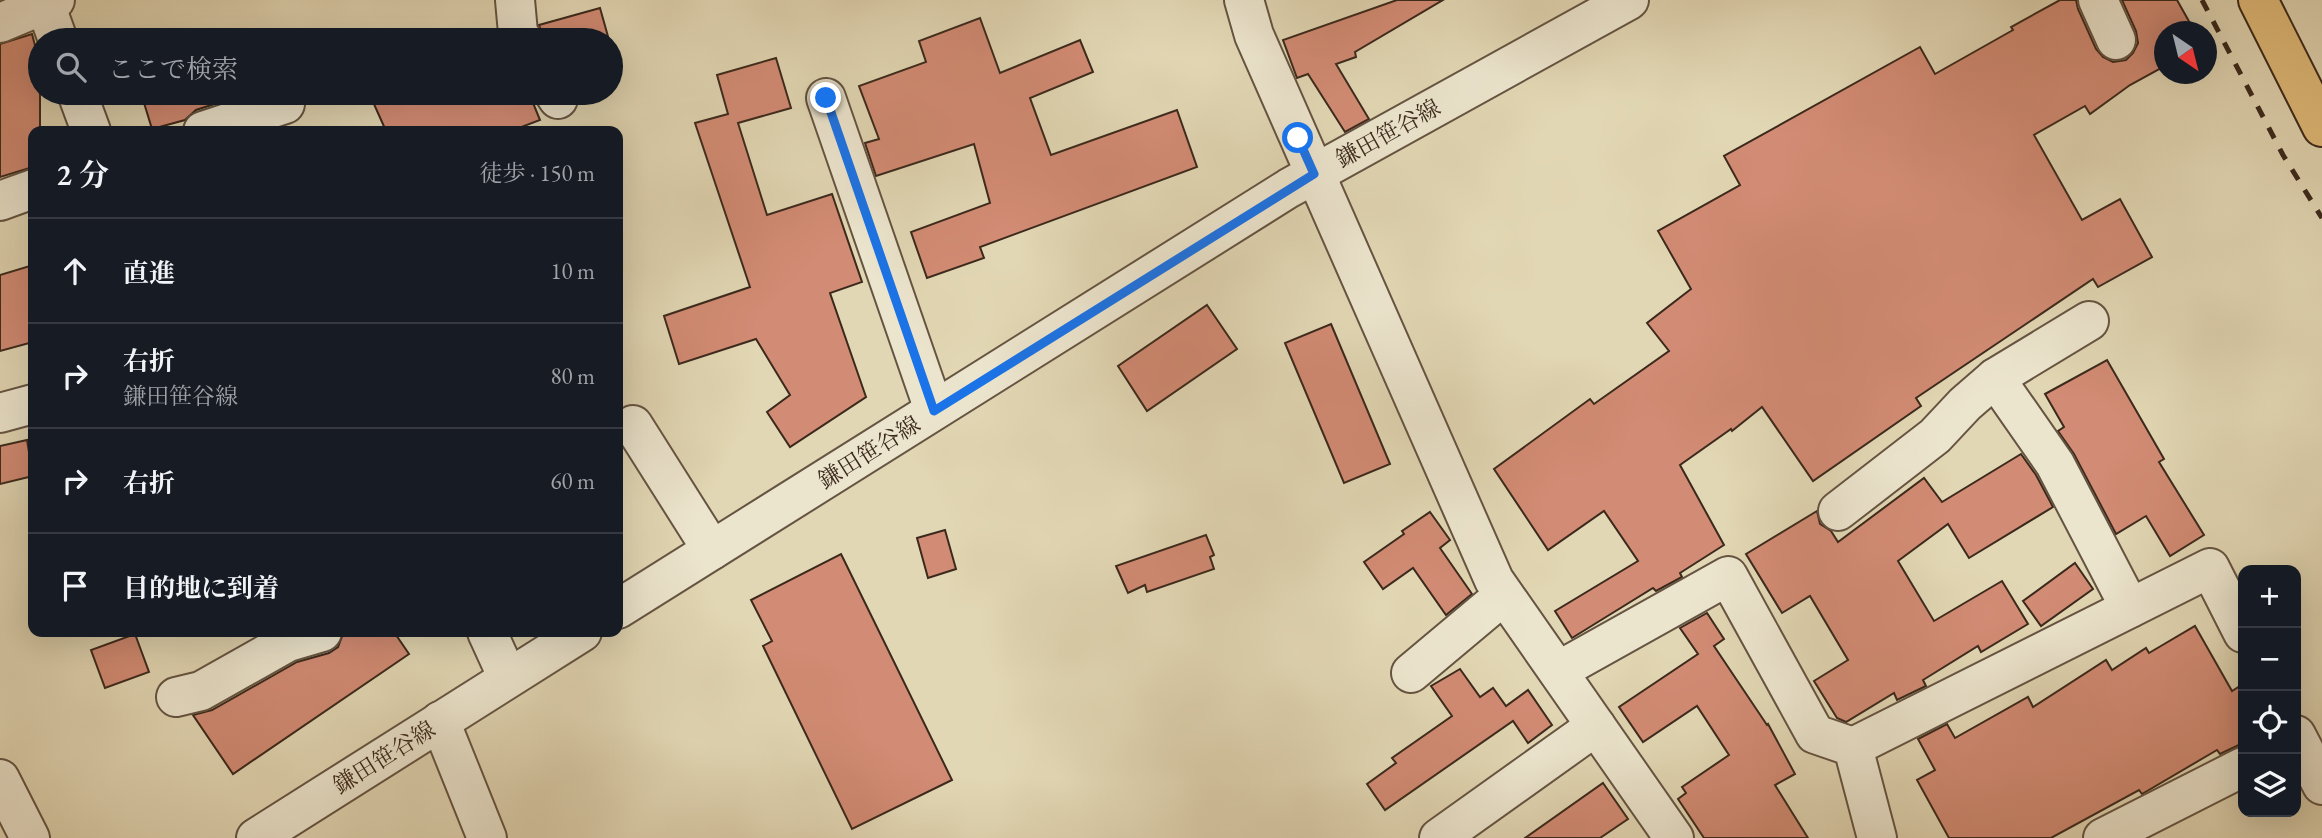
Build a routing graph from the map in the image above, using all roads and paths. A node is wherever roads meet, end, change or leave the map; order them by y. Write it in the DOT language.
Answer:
graph roads {
  1 [pos="1244,0"];
  2 [pos="1629,0"];
  3 [pos="2098,0"];
  4 [pos="2258,0"];
  5 [pos="50,2"];
  6 [pos="0,23"];
  7 [pos="55,28"];
  8 [pos="2116,40"];
  9 [pos="826,98"];
  10 [pos="82,105"];
  11 [pos="282,105"];
  12 [pos="90,126"];
  13 [pos="218,126"];
  14 [pos="2322,127"];
  15 [pos="1314,174"];
  16 [pos="28,191"];
  17 [pos="0,201"];
  18 [pos="2090,321"];
  19 [pos="1995,378"];
  20 [pos="28,406"];
  21 [pos="934,411"];
  22 [pos="0,414"];
  23 [pos="633,425"];
  24 [pos="1838,511"];
  25 [pos="712,550"];
  26 [pos="1504,595"];
  27 [pos="623,606"];
  28 [pos="2130,608"];
  29 [pos="2240,628"];
  30 [pos="305,637"];
  31 [pos="489,637"];
  32 [pos="574,637"];
  33 [pos="1558,671"];
  34 [pos="1411,673"];
  35 [pos="508,678"];
  36 [pos="176,697"];
  37 [pos="440,721"];
  38 [pos="1596,726"];
  39 [pos="1853,747"];
  40 [pos="2301,747"];
  41 [pos="2238,769"];
  42 [pos="0,779"];
  43 [pos="2322,785"];
  44 [pos="30,838"];
  45 [pos="256,838"];
  46 [pos="486,838"];
  47 [pos="1439,838"];
  48 [pos="1675,838"];
  49 [pos="1877,838"];
  50 [pos="2103,838"];
  1 -- 15 [label="street"];
  2 -- 15 [label="street, 鎌田笹谷線"];
  3 -- 8 [label="street"];
  4 -- 14 [label="main road"];
  5 -- 6 [label="street"];
  5 -- 7 [label="street"];
  9 -- 21 [label="street"];
  10 -- 12 [label="street"];
  11 -- 13 [label="street"];
  15 -- 21 [label="street, 鎌田笹谷線"];
  15 -- 26 [label="street"];
  16 -- 17 [label="street"];
  18 -- 19 [label="street"];
  19 -- 24 [label="street"];
  19 -- 28 [label="street"];
  20 -- 22 [label="street"];
  21 -- 25 [label="street, 鎌田笹谷線"];
  23 -- 25 [label="street"];
  25 -- 27 [label="street, 鎌田笹谷線"];
  26 -- 33 [label="street"];
  26 -- 34 [label="street"];
  28 -- 29 [label="street"];
  28 -- 39 [label="street"];
  30 -- 36 [label="street"];
  31 -- 35 [label="street"];
  32 -- 35 [label="street, 鎌田笹谷線"];
  33 -- 38 [label="street"];
  33 -- 39 [label="street"];
  35 -- 37 [label="street, 鎌田笹谷線"];
  37 -- 45 [label="street, 鎌田笹谷線"];
  37 -- 46 [label="street"];
  38 -- 47 [label="street"];
  38 -- 48 [label="street"];
  39 -- 49 [label="street"];
  40 -- 43 [label="street"];
  41 -- 50 [label="street"];
  42 -- 44 [label="street"];
}
